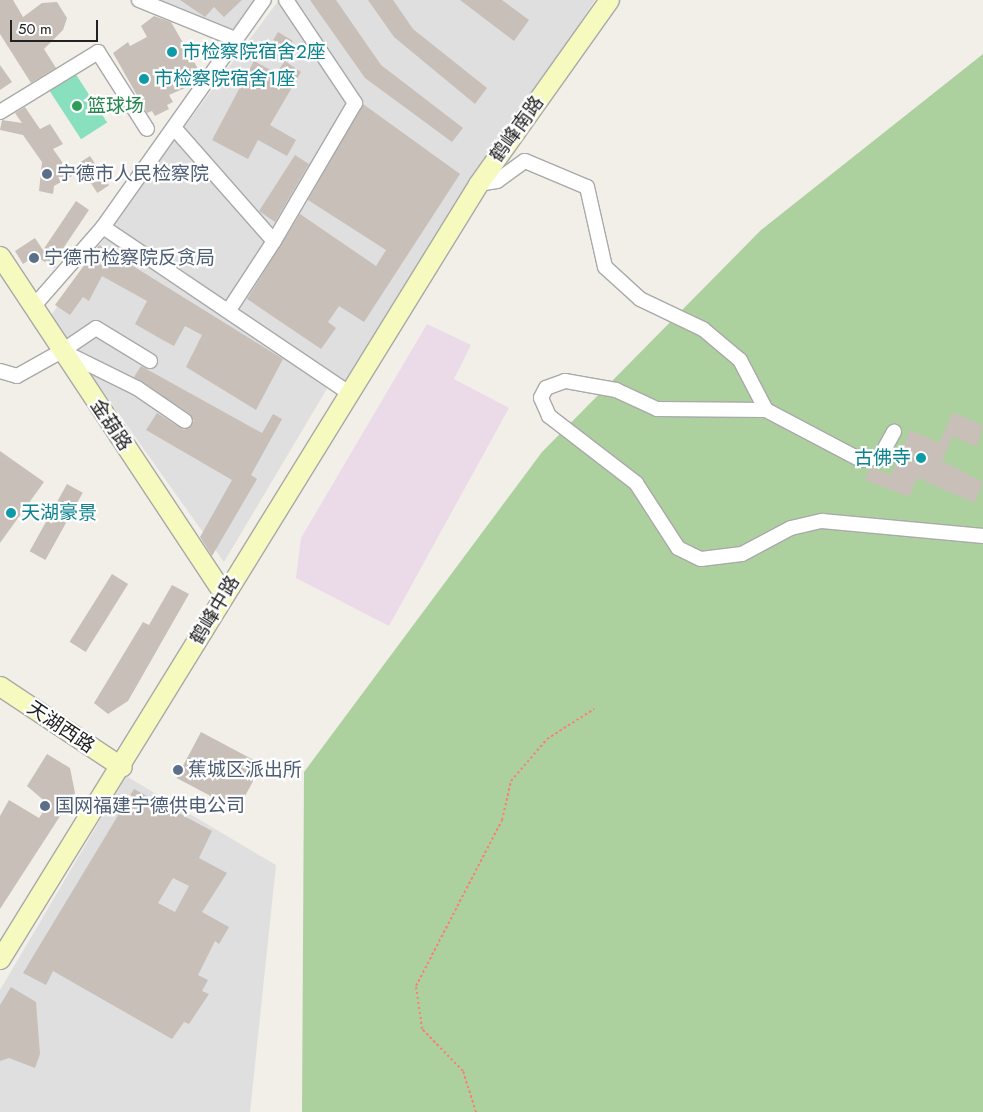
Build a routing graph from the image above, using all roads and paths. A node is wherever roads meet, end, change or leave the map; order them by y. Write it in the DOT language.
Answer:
graph roads {
  1 [pos="139,0"];
  2 [pos="264,0"];
  3 [pos="286,0"];
  4 [pos="610,0"];
  5 [pos="235,39"];
  6 [pos="0,112"];
  7 [pos="147,129"];
  8 [pos="176,130"];
  9 [pos="478,184"];
  10 [pos="103,228"];
  11 [pos="274,241"];
  12 [pos="0,256"];
  13 [pos="431,263"];
  14 [pos="33,307"];
  15 [pos="228,310"];
  16 [pos="62,350"];
  17 [pos="150,361"];
  18 [pos="0,371"];
  19 [pos="350,394"];
  20 [pos="766,410"];
  21 [pos="185,421"];
  22 [pos="894,432"];
  23 [pos="983,536"];
  24 [pos="224,594"];
  25 [pos="0,686"];
  26 [pos="594,710"];
  27 [pos="122,767"];
  28 [pos="0,959"];
  29 [pos="476,1112"];
  1 -- 5 [label="street"];
  2 -- 5 [label="street"];
  3 -- 11 [label="street"];
  4 -- 9 [label="street, 鹤峰南路"];
  5 -- 8 [label="street"];
  6 -- 7 [label="street"];
  8 -- 10 [label="street"];
  8 -- 11 [label="street"];
  9 -- 13 [label="street, 鹤峰南路"];
  9 -- 20 [label="street"];
  10 -- 14 [label="street"];
  10 -- 15 [label="street"];
  11 -- 15 [label="street"];
  12 -- 14 [label="street, 金葫路"];
  13 -- 19 [label="street, 鹤峰中路"];
  14 -- 16 [label="street, 金葫路"];
  15 -- 19 [label="street"];
  16 -- 17 [label="street"];
  16 -- 18 [label="street"];
  16 -- 21 [label="street"];
  16 -- 24 [label="street, 金葫路"];
  19 -- 24 [label="street, 鹤峰中路"];
  20 -- 22 [label="street"];
  20 -- 23 [label="street"];
  24 -- 27 [label="street, 鹤峰中路"];
  25 -- 27 [label="street, 天湖西路"];
  26 -- 29 [label="path"];
  27 -- 28 [label="street, 鹤峰中路"];
}
